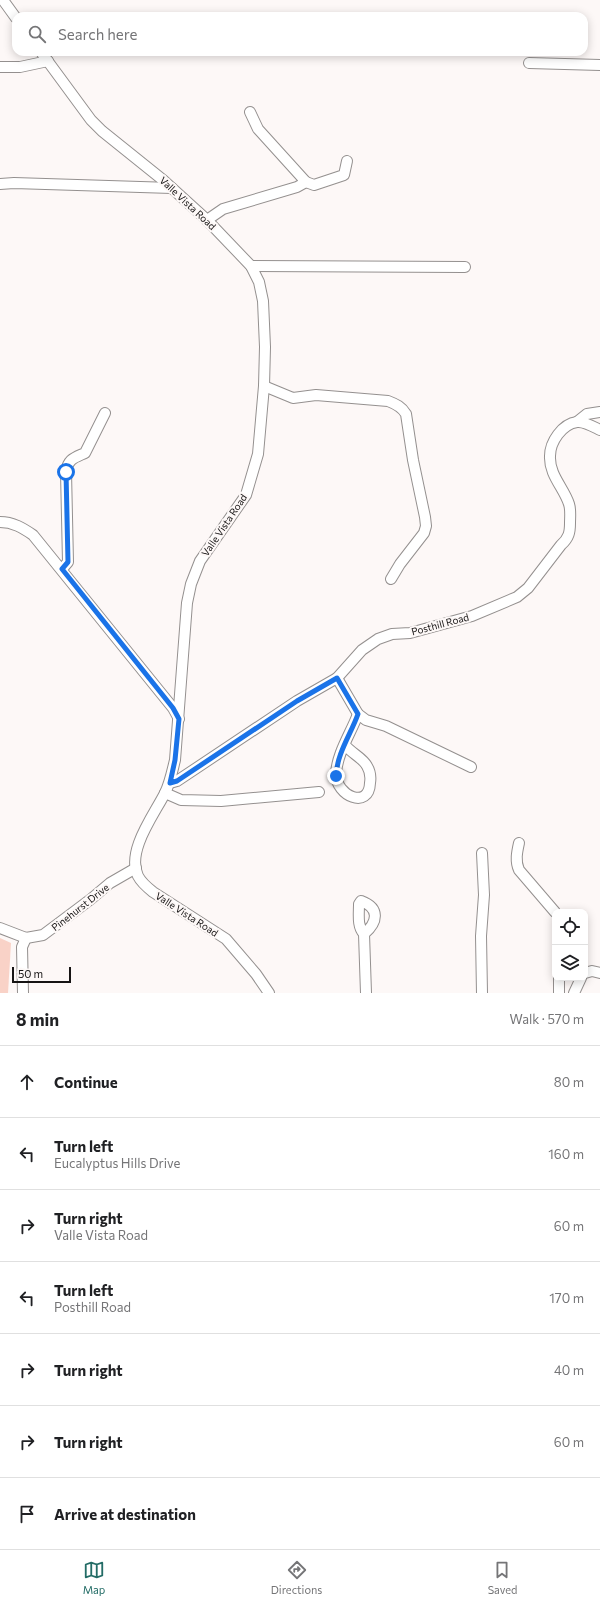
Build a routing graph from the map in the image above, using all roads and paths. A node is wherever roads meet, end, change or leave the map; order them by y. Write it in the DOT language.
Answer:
graph roads {
  1 [pos="3,0"];
  2 [pos="12,12"];
  3 [pos="44,56"];
  4 [pos="48,61"];
  5 [pos="529,63"];
  6 [pos="600,65"];
  7 [pos="0,67"];
  8 [pos="250,112"];
  9 [pos="346,161"];
  10 [pos="306,182"];
  11 [pos="0,184"];
  12 [pos="172,188"];
  13 [pos="207,220"];
  14 [pos="252,266"];
  15 [pos="465,266"];
  16 [pos="264,386"];
  17 [pos="600,412"];
  18 [pos="105,413"];
  19 [pos="577,422"];
  20 [pos="600,430"];
  21 [pos="0,522"];
  22 [pos="62,569"];
  23 [pos="391,579"];
  24 [pos="337,678"];
  25 [pos="358,714"];
  26 [pos="179,719"];
  27 [pos="344,745"];
  28 [pos="471,767"];
  29 [pos="170,783"];
  30 [pos="319,792"];
  31 [pos="165,793"];
  32 [pos="518,843"];
  33 [pos="482,853"];
  34 [pos="136,868"];
  35 [pos="554,909"];
  36 [pos="0,928"];
  37 [pos="364,934"];
  38 [pos="26,938"];
  39 [pos="588,972"];
  40 [pos="600,973"];
  41 [pos="559,981"];
  42 [pos="580,981"];
  43 [pos="22,993"];
  44 [pos="269,993"];
  45 [pos="366,993"];
  46 [pos="482,993"];
  47 [pos="559,993"];
  48 [pos="574,993"];
  1 -- 2 [label="street"];
  3 -- 4 [label="street, Valle Vista Road"];
  4 -- 7 [label="street"];
  4 -- 12 [label="street, Valle Vista Road"];
  5 -- 6 [label="street"];
  8 -- 10 [label="street"];
  9 -- 10 [label="street"];
  10 -- 13 [label="street"];
  11 -- 12 [label="street"];
  12 -- 13 [label="street, Valle Vista Road"];
  13 -- 14 [label="street, Valle Vista Road"];
  14 -- 15 [label="street"];
  14 -- 16 [label="street, Valle Vista Road"];
  16 -- 23 [label="street"];
  16 -- 26 [label="street, Valle Vista Road"];
  17 -- 19 [label="street, Posthill Road"];
  18 -- 22 [label="street"];
  19 -- 20 [label="street"];
  19 -- 24 [label="street, Posthill Road"];
  21 -- 22 [label="street"];
  22 -- 26 [label="street"];
  24 -- 25 [label="street"];
  24 -- 29 [label="street, Posthill Road"];
  25 -- 27 [label="street"];
  25 -- 28 [label="street"];
  26 -- 29 [label="street, Valle Vista Road"];
  27 -- 27 [label="street"];
  29 -- 31 [label="street, Valle Vista Road"];
  30 -- 31 [label="street"];
  31 -- 34 [label="street, Valle Vista Road"];
  32 -- 35 [label="street"];
  33 -- 46 [label="street"];
  34 -- 38 [label="street, Pinehurst Drive"];
  34 -- 44 [label="street, Valle Vista Road"];
  36 -- 38 [label="street"];
  37 -- 45 [label="street"];
  38 -- 43 [label="street"];
  39 -- 40 [label="street"];
  41 -- 47 [label="street"];
  42 -- 48 [label="street"];
}
